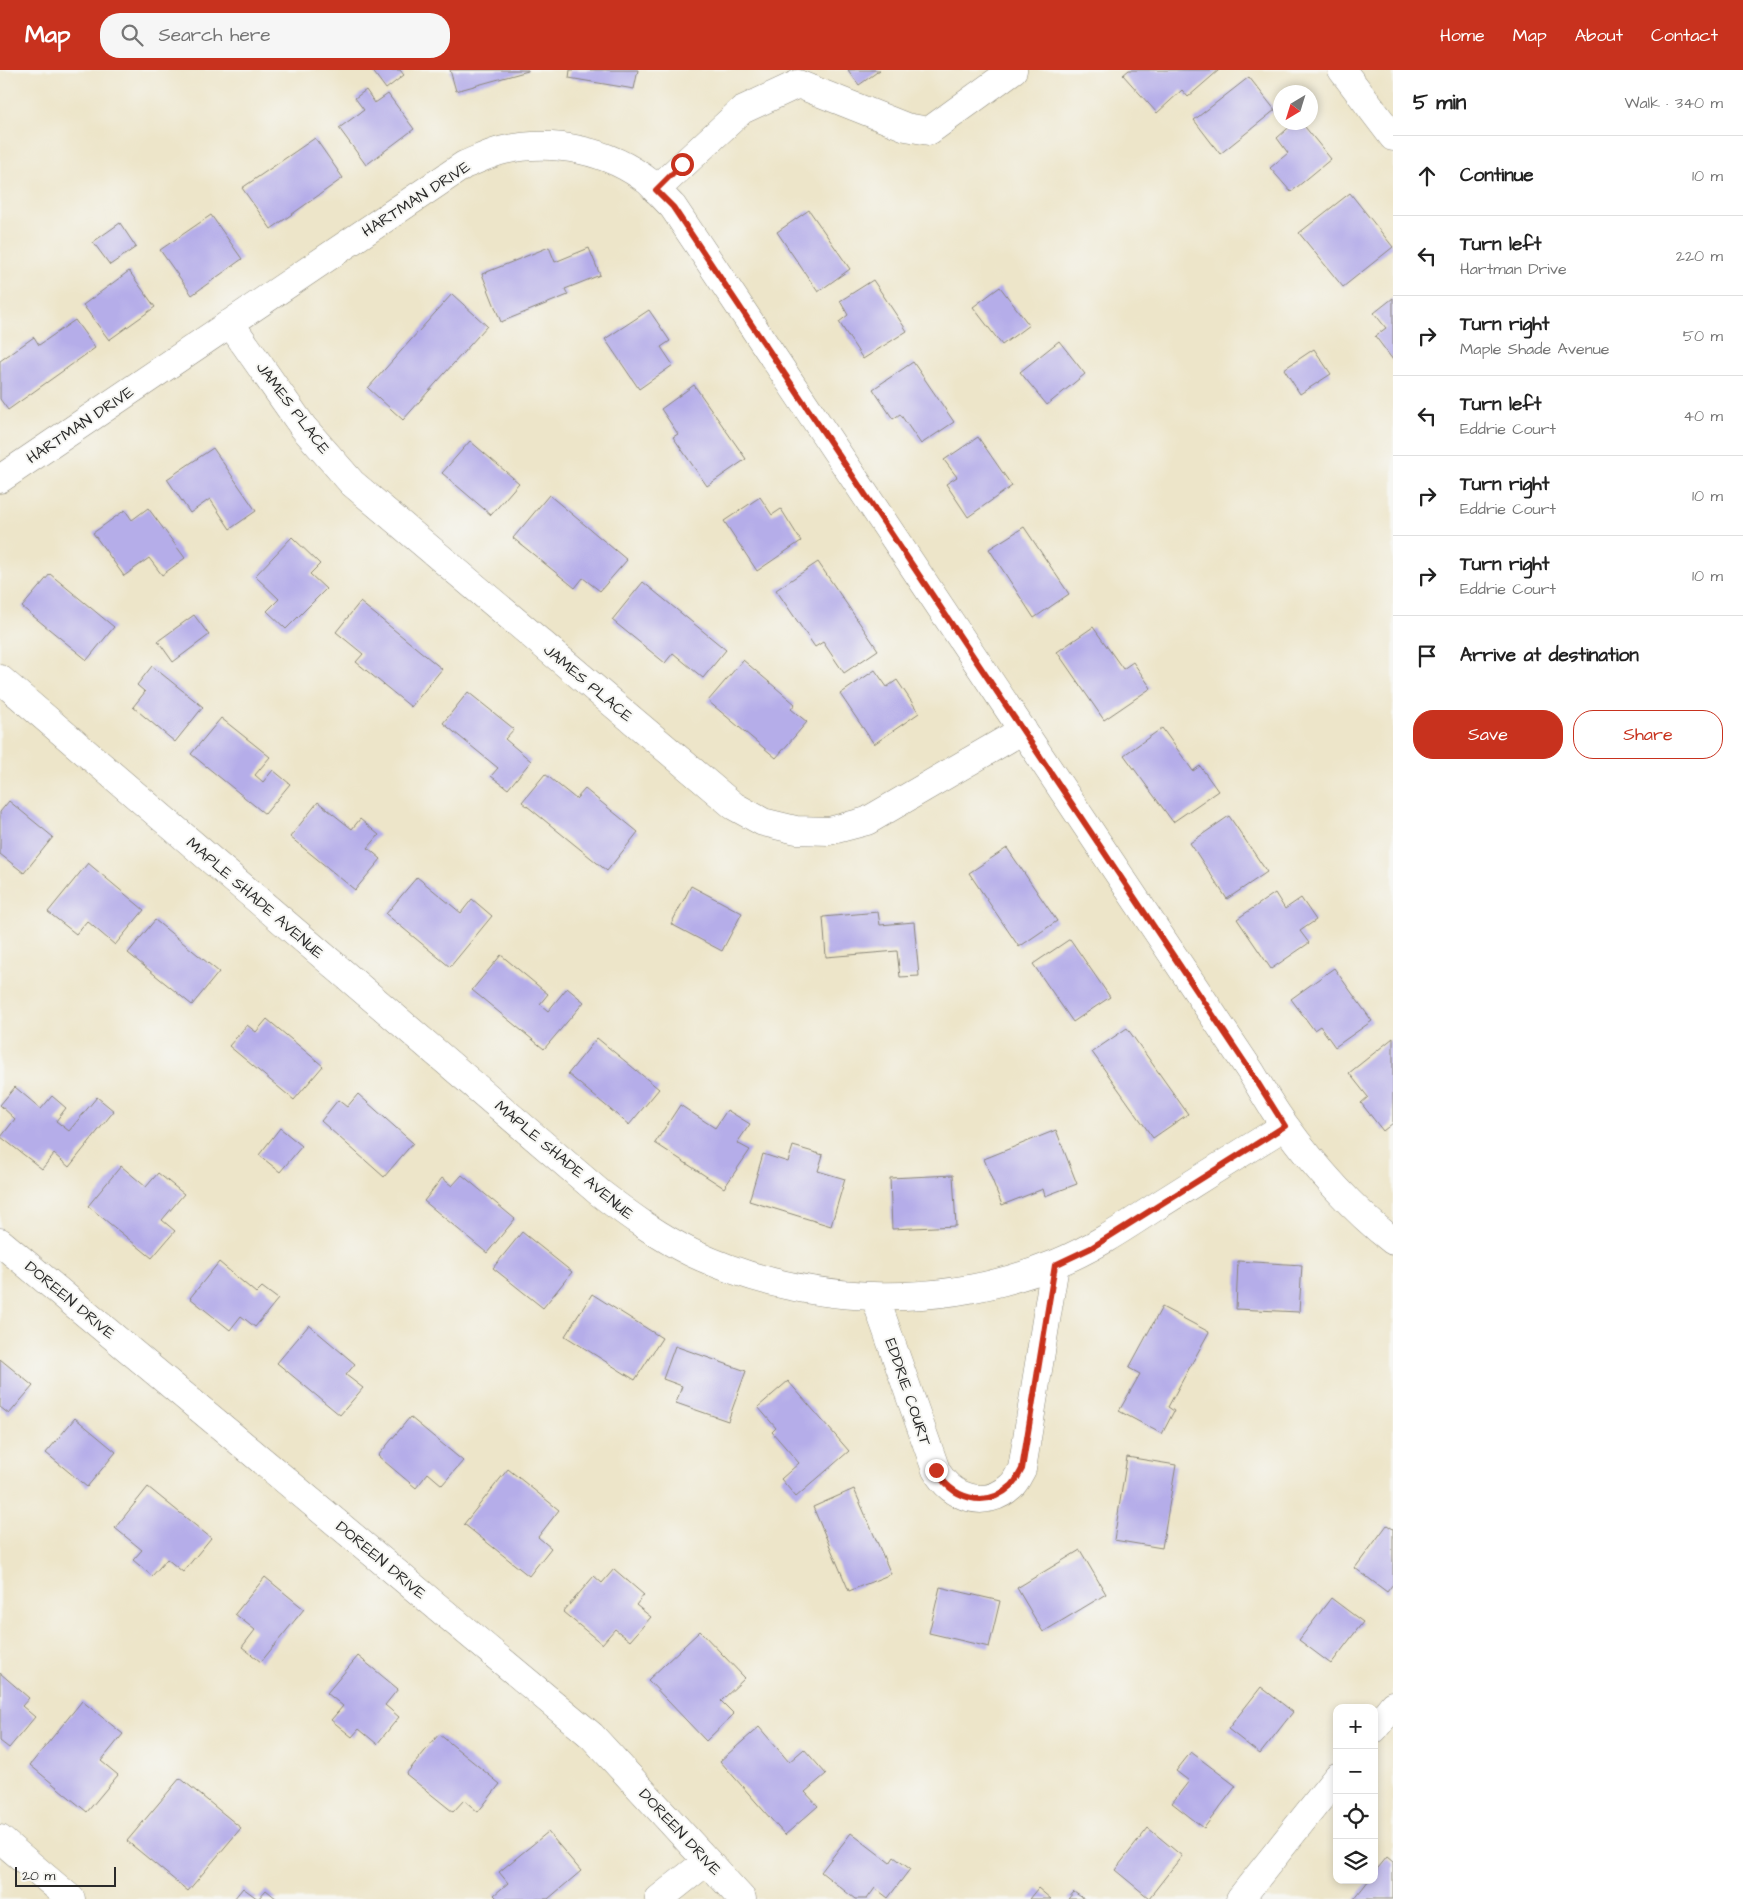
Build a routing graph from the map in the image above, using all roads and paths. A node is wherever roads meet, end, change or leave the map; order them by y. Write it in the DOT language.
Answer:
graph roads {
  1 [pos="1013,70"];
  2 [pos="1342,70"];
  3 [pos="796,77"];
  4 [pos="1393,137"];
  5 [pos="656,190"];
  6 [pos="230,323"];
  7 [pos="0,479"];
  8 [pos="0,679"];
  9 [pos="1023,730"];
  10 [pos="1285,1126"];
  11 [pos="1393,1241"];
  12 [pos="0,1242"];
  13 [pos="1055,1265"];
  14 [pos="875,1297"];
  15 [pos="1393,1705"];
  16 [pos="1378,1724"];
  17 [pos="1333,1782"];
  18 [pos="0,1839"];
  19 [pos="707,1861"];
  20 [pos="71,1899"];
  21 [pos="660,1899"];
  22 [pos="742,1899"];
  23 [pos="1240,1899"];
  1 -- 3 [label="street"];
  2 -- 4 [label="street"];
  3 -- 5 [label="street"];
  5 -- 6 [label="street, HARTMAN DRIVE"];
  5 -- 9 [label="street, HARTMAN DRIVE"];
  6 -- 7 [label="street, HARTMAN DRIVE"];
  6 -- 9 [label="street, JAMES PLACE"];
  8 -- 14 [label="street, MAPLE SHADE AVENUE"];
  9 -- 10 [label="street, HARTMAN DRIVE"];
  10 -- 11 [label="street, HARTMAN DRIVE"];
  10 -- 13 [label="street, MAPLE SHADE AVENUE"];
  12 -- 19 [label="street, DOREEN DRIVE"];
  13 -- 14 [label="street, MAPLE SHADE AVENUE"];
  13 -- 14 [label="street, EDDRIE COURT"];
  15 -- 16 [label="street"];
  17 -- 23 [label="street"];
  18 -- 20 [label="street"];
  19 -- 21 [label="street"];
  19 -- 22 [label="street, DOREEN DRIVE"];
}
